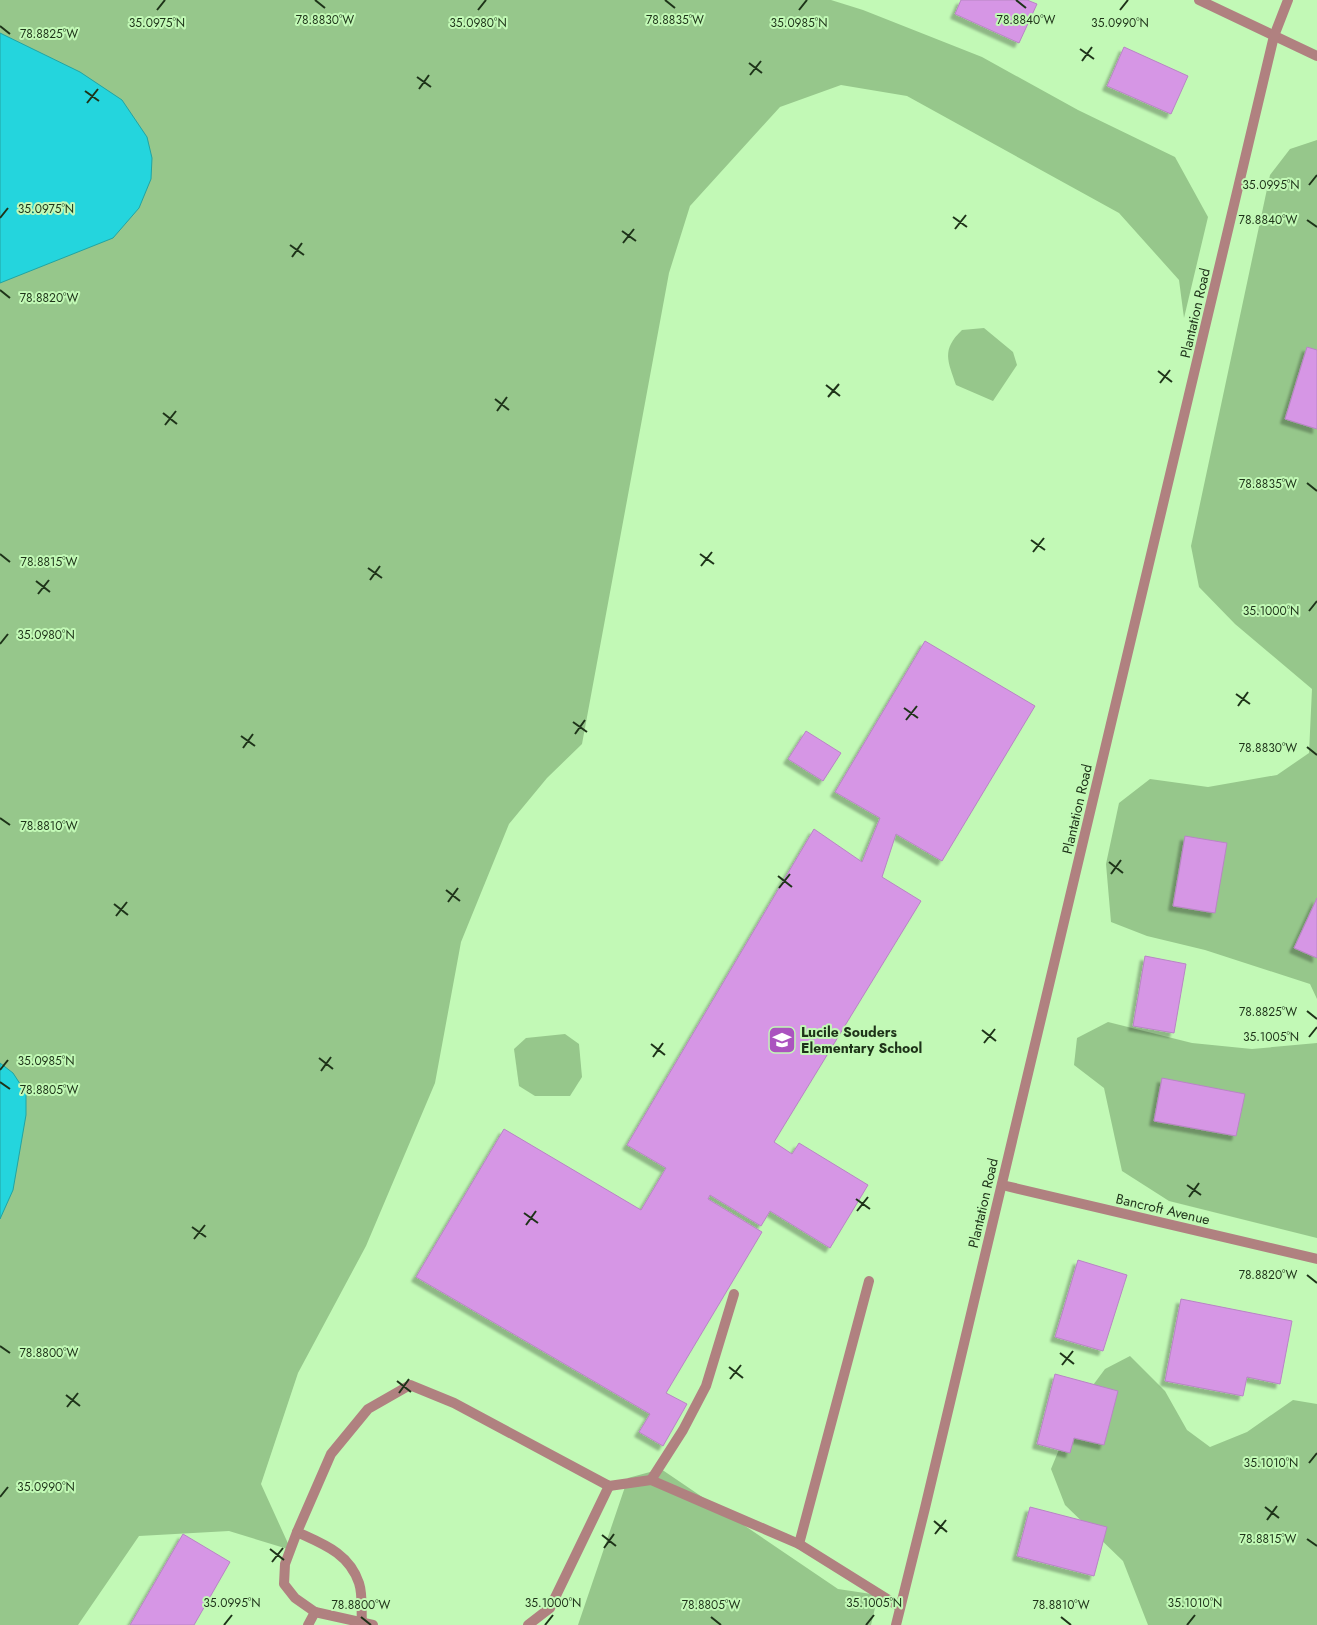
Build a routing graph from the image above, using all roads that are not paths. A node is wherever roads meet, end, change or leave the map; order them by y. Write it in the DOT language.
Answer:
graph roads {
  1 [pos="1198,0"];
  2 [pos="1288,0"];
  3 [pos="1274,36"];
  4 [pos="1317,56"];
  5 [pos="1002,1185"];
  6 [pos="1317,1259"];
  7 [pos="868,1281"];
  8 [pos="734,1294"];
  9 [pos="651,1480"];
  10 [pos="610,1486"];
  11 [pos="297,1532"];
  12 [pos="799,1544"];
  13 [pos="900,1608"];
  14 [pos="315,1612"];
  15 [pos="362,1623"];
  16 [pos="308,1625"];
  17 [pos="373,1625"];
  18 [pos="528,1625"];
  19 [pos="896,1625"];
  1 -- 3 [label="street"];
  2 -- 3 [label="street, Plantation Road"];
  3 -- 4 [label="street"];
  3 -- 5 [label="street, Plantation Road"];
  5 -- 6 [label="street, Bancroft Avenue"];
  5 -- 13 [label="street, Plantation Road"];
  7 -- 12 [label="street"];
  8 -- 9 [label="street"];
  9 -- 10 [label="street"];
  9 -- 12 [label="street"];
  10 -- 11 [label="street"];
  10 -- 18 [label="street"];
  11 -- 14 [label="street"];
  11 -- 15 [label="street"];
  12 -- 13 [label="street"];
  13 -- 19 [label="street, Plantation Road"];
  14 -- 15 [label="street"];
  14 -- 16 [label="street"];
  15 -- 17 [label="street"];
}
